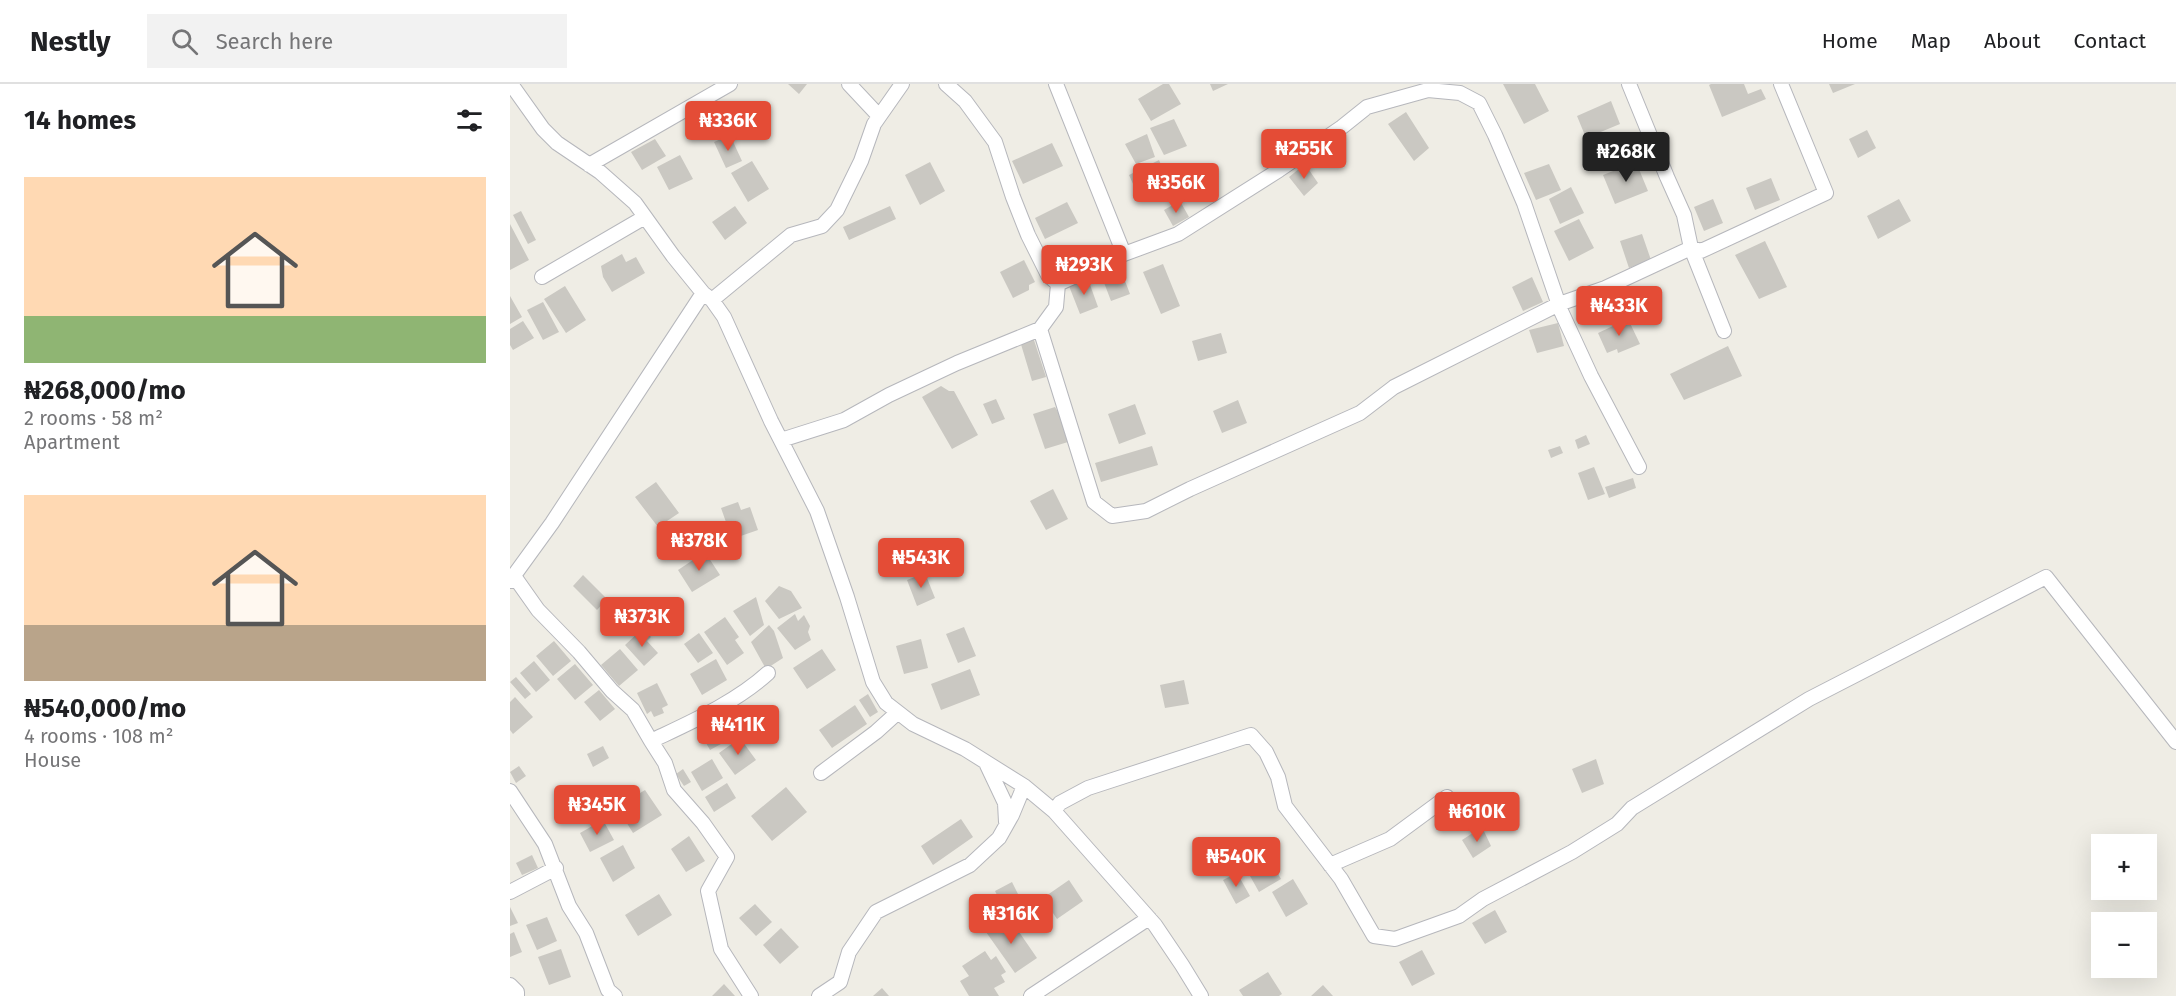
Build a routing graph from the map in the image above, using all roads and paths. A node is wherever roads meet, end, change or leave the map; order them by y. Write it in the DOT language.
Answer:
graph roads {
  1 [pos="511,84"];
  2 [pos="730,84"];
  3 [pos="849,84"];
  4 [pos="902,84"];
  5 [pos="946,84"];
  6 [pos="1056,84"];
  7 [pos="1458,84"];
  8 [pos="1629,84"];
  9 [pos="1781,84"];
  10 [pos="1435,91"];
  11 [pos="879,116"];
  12 [pos="589,165"];
  13 [pos="645,217"];
  14 [pos="1692,249"];
  15 [pos="1124,254"];
  16 [pos="542,277"];
  17 [pos="1058,284"];
  18 [pos="708,296"];
  19 [pos="1559,304"];
  20 [pos="1040,328"];
  21 [pos="1724,331"];
  22 [pos="781,440"];
  23 [pos="1639,467"];
  24 [pos="512,579"];
  25 [pos="768,674"];
  26 [pos="897,713"];
  27 [pos="651,741"];
  28 [pos="2176,742"];
  29 [pos="986,763"];
  30 [pos="821,774"];
  31 [pos="1024,786"];
  32 [pos="510,791"];
  33 [pos="1447,796"];
  34 [pos="1054,812"];
  35 [pos="1006,824"];
  36 [pos="1330,865"];
  37 [pos="556,868"];
  38 [pos="510,892"];
  39 [pos="1149,918"];
  40 [pos="510,985"];
  41 [pos="517,996"];
  42 [pos="615,996"];
  43 [pos="751,996"];
  44 [pos="819,996"];
  45 [pos="1031,996"];
  46 [pos="1201,996"];
  1 -- 12 [label="street"];
  2 -- 12 [label="street"];
  3 -- 11 [label="street"];
  4 -- 11 [label="street"];
  5 -- 17 [label="street"];
  6 -- 15 [label="street"];
  7 -- 10 [label="street"];
  8 -- 14 [label="street"];
  9 -- 14 [label="street"];
  10 -- 15 [label="street"];
  10 -- 19 [label="street"];
  11 -- 18 [label="street"];
  12 -- 13 [label="street"];
  13 -- 16 [label="street"];
  13 -- 18 [label="street"];
  14 -- 19 [label="street"];
  14 -- 21 [label="street"];
  15 -- 17 [label="street"];
  17 -- 20 [label="street"];
  18 -- 22 [label="street"];
  18 -- 24 [label="street"];
  19 -- 20 [label="street"];
  19 -- 23 [label="street"];
  20 -- 22 [label="street"];
  22 -- 26 [label="street"];
  24 -- 27 [label="street"];
  25 -- 27 [label="street"];
  26 -- 29 [label="street"];
  26 -- 30 [label="street"];
  27 -- 43 [label="street"];
  28 -- 36 [label="street"];
  29 -- 31 [label="street"];
  29 -- 35 [label="street"];
  31 -- 34 [label="street"];
  31 -- 35 [label="street"];
  32 -- 37 [label="street"];
  33 -- 36 [label="street"];
  34 -- 36 [label="street"];
  34 -- 39 [label="street"];
  35 -- 44 [label="street"];
  37 -- 38 [label="street"];
  37 -- 42 [label="street"];
  39 -- 45 [label="street"];
  39 -- 46 [label="street"];
  40 -- 41 [label="street"];
}
